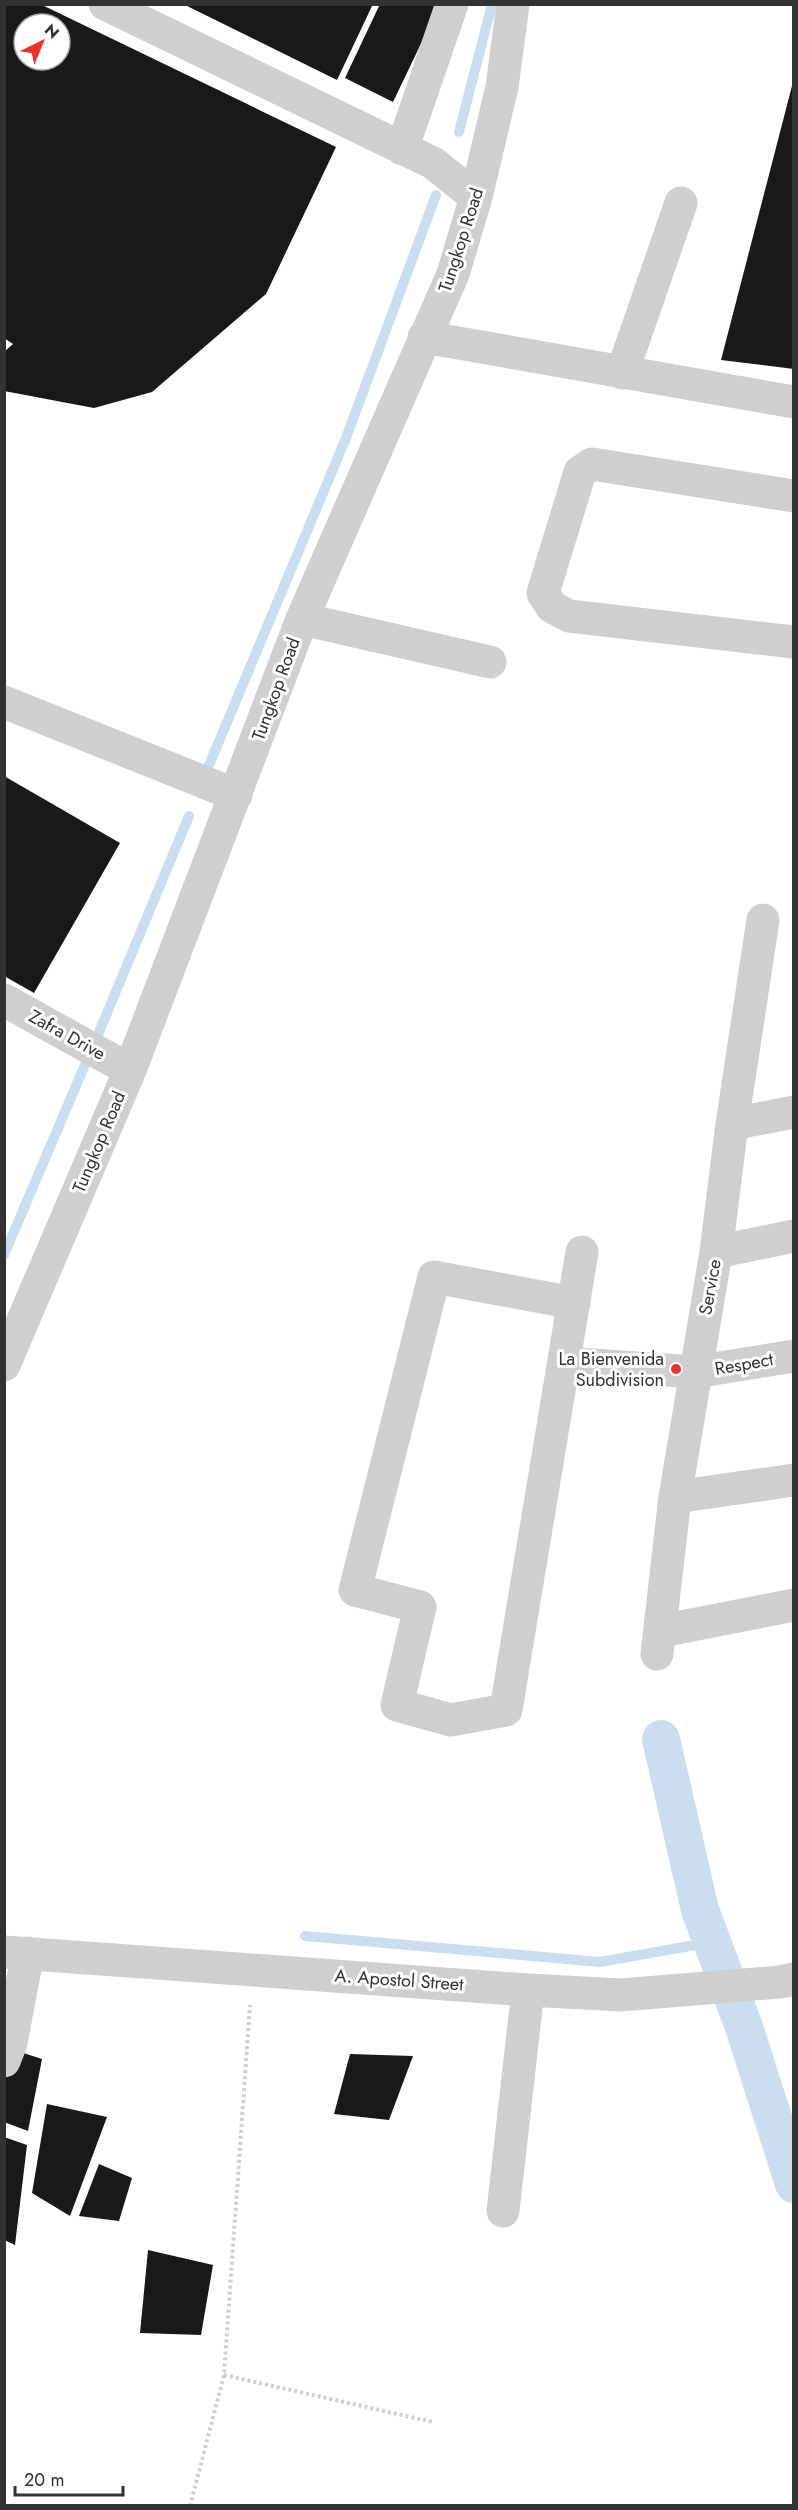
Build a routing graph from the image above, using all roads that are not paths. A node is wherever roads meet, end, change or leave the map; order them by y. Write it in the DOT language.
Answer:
graph roads {
  1 [pos="105,4"];
  2 [pos="452,4"];
  3 [pos="513,4"];
  4 [pos="402,148"];
  5 [pos="476,197"];
  6 [pos="681,203"];
  7 [pos="424,336"];
  8 [pos="622,373"];
  9 [pos="794,402"];
  10 [pos="794,496"];
  11 [pos="302,619"];
  12 [pos="794,642"];
  13 [pos="490,662"];
  14 [pos="4,702"];
  15 [pos="236,795"];
  16 [pos="763,920"];
  17 [pos="4,1000"];
  18 [pos="130,1070"];
  19 [pos="794,1112"];
  20 [pos="732,1124"];
  21 [pos="794,1236"];
  22 [pos="582,1252"];
  23 [pos="717,1252"];
  24 [pos="574,1303"];
  25 [pos="794,1356"];
  26 [pos="564,1363"];
  27 [pos="4,1365"];
  28 [pos="695,1372"];
  29 [pos="794,1480"];
  30 [pos="675,1497"];
  31 [pos="794,1605"];
  32 [pos="16,1953"];
  33 [pos="794,1979"];
  34 [pos="528,1990"];
  35 [pos="4,2061"];
  36 [pos="503,2211"];
  1 -- 4 [label="street"];
  2 -- 4 [label="street"];
  3 -- 5 [label="street, Tungkop Road"];
  4 -- 5 [label="street"];
  5 -- 7 [label="street, Tungkop Road"];
  6 -- 8 [label="street"];
  7 -- 8 [label="street"];
  7 -- 11 [label="street, Tungkop Road"];
  8 -- 9 [label="street"];
  10 -- 12 [label="street"];
  11 -- 13 [label="street"];
  11 -- 15 [label="street, Tungkop Road"];
  14 -- 15 [label="street"];
  15 -- 18 [label="street, Tungkop Road"];
  16 -- 20 [label="street, Service"];
  17 -- 18 [label="street, Zafra Drive"];
  18 -- 27 [label="street, Tungkop Road"];
  19 -- 20 [label="street"];
  20 -- 23 [label="street, Service"];
  21 -- 23 [label="street"];
  22 -- 24 [label="street"];
  23 -- 28 [label="street, Service"];
  24 -- 26 [label="street"];
  24 -- 26 [label="street"];
  25 -- 28 [label="street, Respect"];
  26 -- 28 [label="street, Respect"];
  28 -- 30 [label="street, Service"];
  29 -- 30 [label="street"];
  30 -- 31 [label="street, Service"];
  32 -- 34 [label="street, A. Apostol Street"];
  32 -- 35 [label="street"];
  33 -- 34 [label="street, A. Apostol Street"];
  34 -- 36 [label="street"];
}
